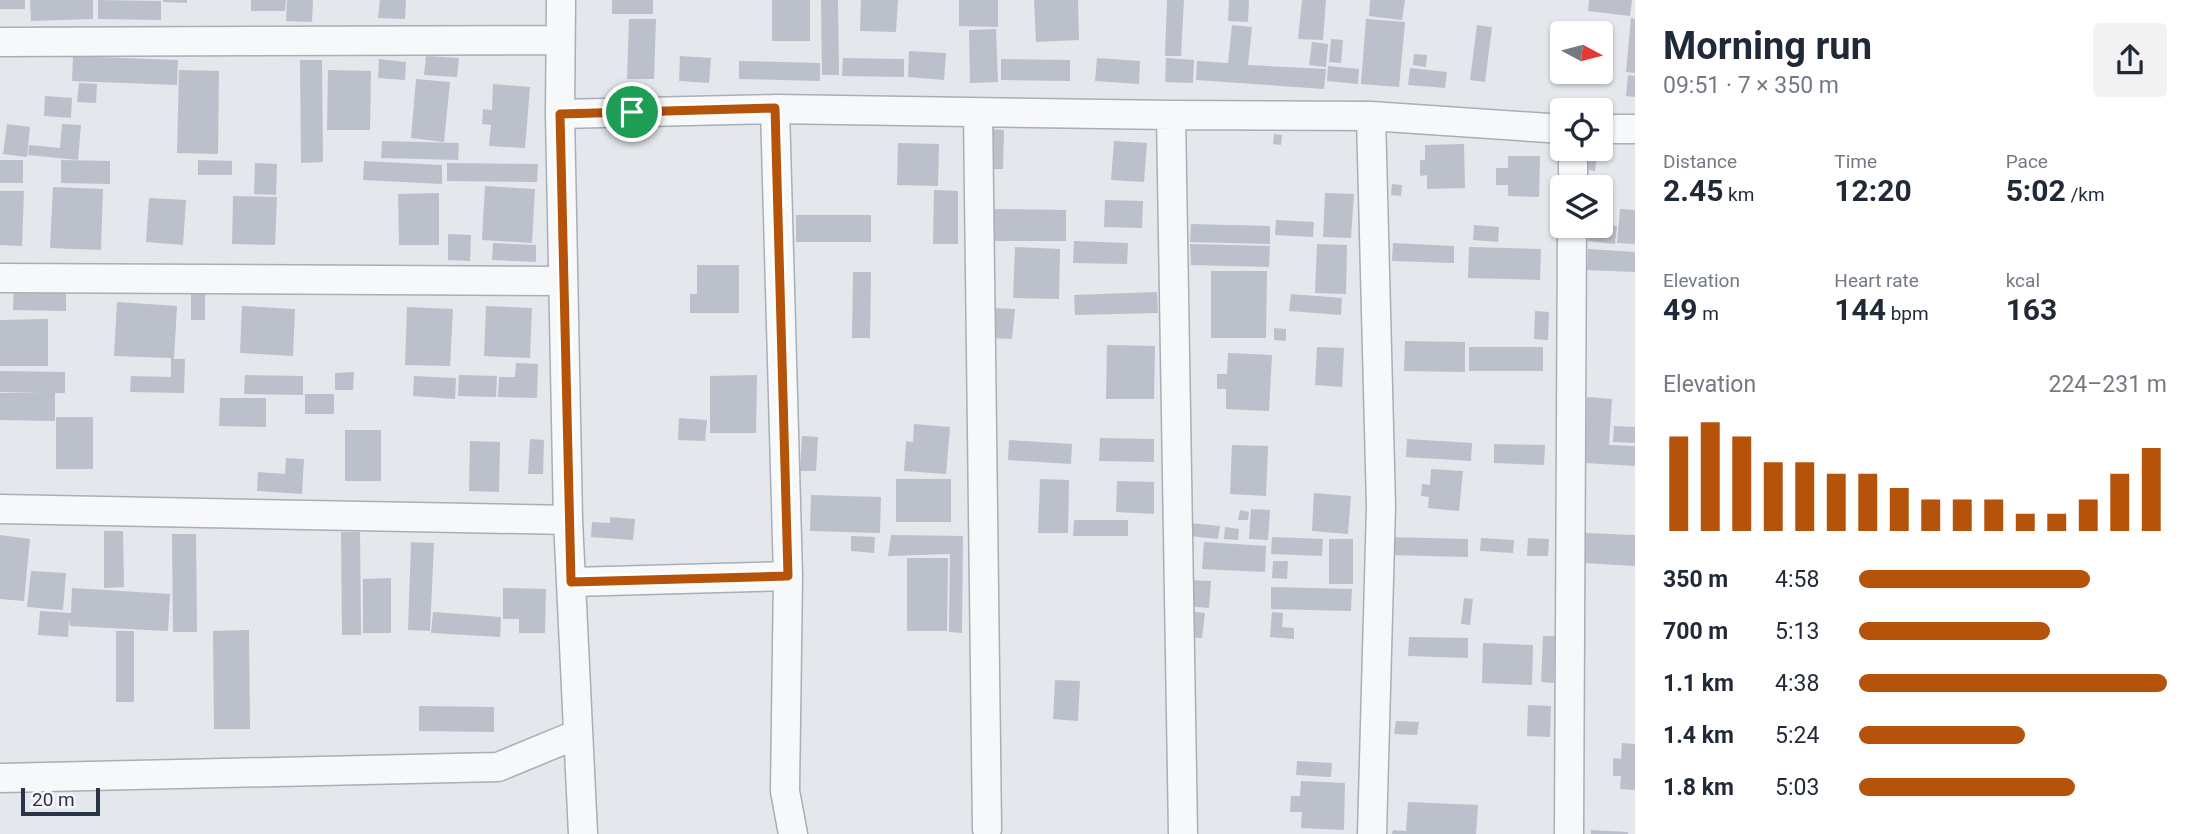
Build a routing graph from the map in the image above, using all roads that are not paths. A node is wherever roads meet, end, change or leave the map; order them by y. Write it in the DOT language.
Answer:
graph roads {
  1 [pos="561,0"];
  2 [pos="559,40"];
  3 [pos="0,42"];
  4 [pos="775,108"];
  5 [pos="978,113"];
  6 [pos="560,114"];
  7 [pos="1171,116"];
  8 [pos="1371,116"];
  9 [pos="1550,128"];
  10 [pos="1613,129"];
  11 [pos="1635,129"];
  12 [pos="1572,238"];
  13 [pos="0,278"];
  14 [pos="563,281"];
  15 [pos="0,509"];
  16 [pos="568,520"];
  17 [pos="788,576"];
  18 [pos="571,582"];
  19 [pos="578,734"];
  20 [pos="0,778"];
  21 [pos="987,829"];
  22 [pos="583,834"];
  23 [pos="793,834"];
  24 [pos="1183,834"];
  25 [pos="1372,834"];
  26 [pos="1570,834"];
  1 -- 2 [label="street"];
  2 -- 3 [label="street"];
  2 -- 6 [label="street"];
  4 -- 5 [label="street"];
  4 -- 6 [label="street"];
  4 -- 17 [label="street"];
  5 -- 7 [label="street"];
  5 -- 21 [label="street"];
  6 -- 14 [label="street"];
  7 -- 8 [label="street"];
  7 -- 24 [label="street"];
  8 -- 9 [label="street"];
  8 -- 25 [label="street"];
  10 -- 11 [label="street"];
  12 -- 26 [label="street"];
  13 -- 14 [label="street"];
  14 -- 16 [label="street"];
  15 -- 16 [label="street"];
  16 -- 18 [label="street"];
  17 -- 18 [label="street"];
  17 -- 23 [label="street"];
  18 -- 19 [label="street"];
  19 -- 20 [label="street"];
  19 -- 22 [label="street"];
}
